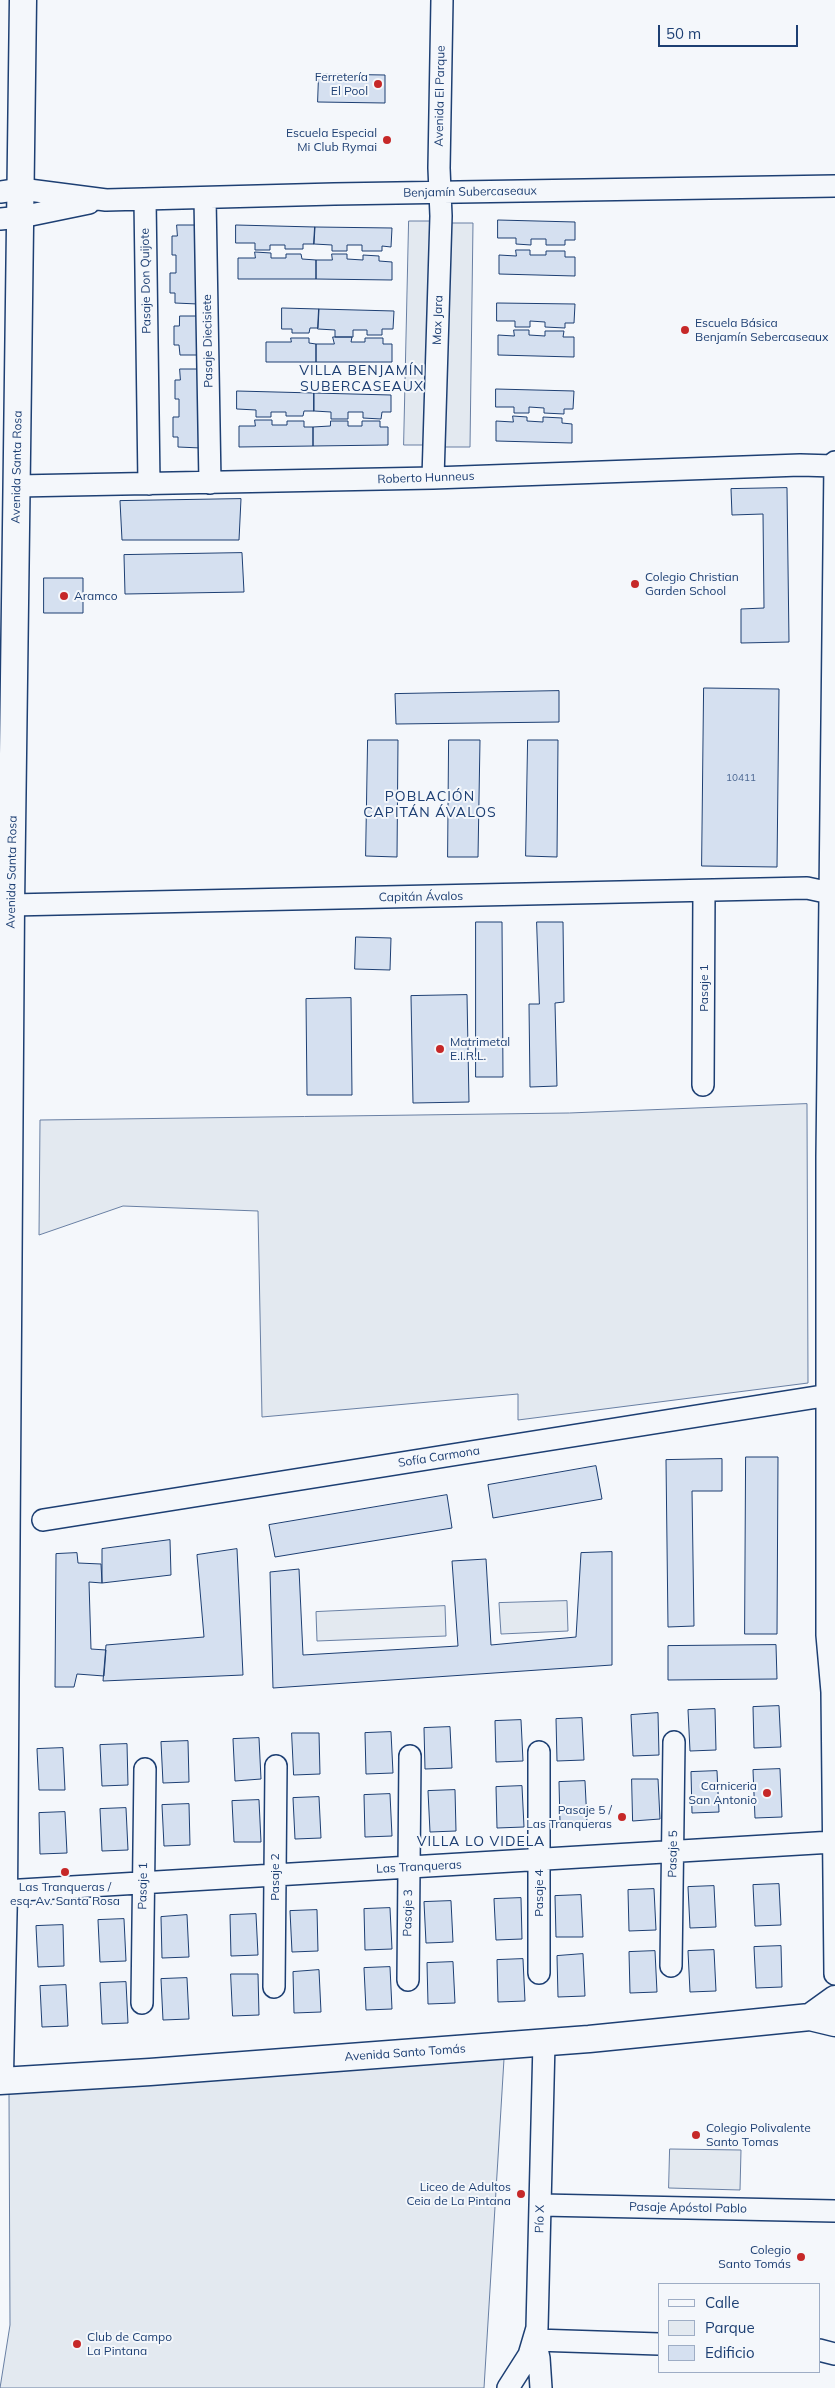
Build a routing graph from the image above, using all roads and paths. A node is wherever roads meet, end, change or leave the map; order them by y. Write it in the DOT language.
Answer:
graph roads {
  1 [pos="23,0"];
  2 [pos="442,0"];
  3 [pos="835,186"];
  4 [pos="11,191"];
  5 [pos="440,192"];
  6 [pos="205,198"];
  7 [pos="145,199"];
  8 [pos="106,200"];
  9 [pos="10,218"];
  10 [pos="835,462"];
  11 [pos="835,466"];
  12 [pos="433,478"];
  13 [pos="210,483"];
  14 [pos="150,484"];
  15 [pos="17,486"];
  16 [pos="834,625"];
  17 [pos="833,781"];
  18 [pos="704,891"];
  19 [pos="832,893"];
  20 [pos="12,906"];
  21 [pos="832,1019"];
  22 [pos="704,1085"];
  23 [pos="831,1156"];
  24 [pos="831,1394"];
  25 [pos="43,1520"];
  26 [pos="3,1535"];
  27 [pos="674,1742"];
  28 [pos="539,1752"];
  29 [pos="410,1756"];
  30 [pos="276,1766"];
  31 [pos="145,1769"];
  32 [pos="834,1792"];
  33 [pos="833,1842"];
  34 [pos="673,1852"];
  35 [pos="539,1860"];
  36 [pos="409,1867"];
  37 [pos="834,1869"];
  38 [pos="275,1875"];
  39 [pos="143,1883"];
  40 [pos="4,1891"];
  41 [pos="671,1966"];
  42 [pos="539,1973"];
  43 [pos="835,1974"];
  44 [pos="408,1980"];
  45 [pos="274,1987"];
  46 [pos="835,1999"];
  47 [pos="142,2002"];
  48 [pos="823,2020"];
  49 [pos="544,2042"];
  50 [pos="0,2074"];
  51 [pos="0,2081"];
  52 [pos="541,2205"];
  53 [pos="835,2211"];
  54 [pos="535,2340"];
  55 [pos="658,2344"];
  56 [pos="820,2350"];
  57 [pos="835,2354"];
  58 [pos="508,2388"];
  59 [pos="541,2388"];
  1 -- 4 [label="main road, Avenida Santa Rosa"];
  2 -- 5 [label="street, Avenida El Parque"];
  3 -- 5 [label="street, Benjamín Subercaseaux"];
  4 -- 8 [label="street, Benjamín Subercaseaux"];
  4 -- 9 [label="main road, Avenida Santa Rosa"];
  5 -- 6 [label="street, Benjamín Subercaseaux"];
  5 -- 12 [label="street, Max Jara"];
  6 -- 7 [label="street, Benjamín Subercaseaux"];
  6 -- 13 [label="street, Pasaje Diecisiete"];
  7 -- 8 [label="street, Benjamín Subercaseaux"];
  7 -- 14 [label="street, Pasaje Don Quijote"];
  8 -- 9 [label="street, Benjamín Subercaseaux"];
  9 -- 15 [label="main road, Avenida Santa Rosa"];
  10 -- 11 [label="street"];
  11 -- 12 [label="street, Roberto Hunneus"];
  11 -- 16 [label="street"];
  12 -- 13 [label="street, Roberto Hunneus"];
  13 -- 14 [label="street, Roberto Hunneus"];
  14 -- 15 [label="street, Roberto Hunneus"];
  15 -- 20 [label="main road, Avenida Santa Rosa"];
  16 -- 17 [label="street"];
  17 -- 19 [label="street"];
  18 -- 19 [label="street, Capitán Ávalos"];
  18 -- 20 [label="street, Capitán Ávalos"];
  18 -- 22 [label="street, Pasaje 1"];
  19 -- 21 [label="street"];
  20 -- 26 [label="main road, Avenida Santa Rosa"];
  21 -- 23 [label="street"];
  23 -- 24 [label="street"];
  24 -- 25 [label="street, Sofía Carmona"];
  24 -- 32 [label="street"];
  26 -- 40 [label="main road, Avenida Santa Rosa"];
  27 -- 34 [label="street, Pasaje 5"];
  28 -- 35 [label="street, Pasaje 4"];
  29 -- 36 [label="street, Pasaje 3"];
  30 -- 38 [label="street, Pasaje 2"];
  31 -- 39 [label="street, Pasaje 1"];
  32 -- 33 [label="street"];
  33 -- 34 [label="street, Las Tranqueras"];
  33 -- 37 [label="street"];
  34 -- 35 [label="street, Las Tranqueras"];
  34 -- 41 [label="street, Pasaje 5"];
  35 -- 36 [label="street, Las Tranqueras"];
  35 -- 42 [label="street, Pasaje 4"];
  36 -- 38 [label="street, Las Tranqueras"];
  36 -- 44 [label="street, Pasaje 3"];
  37 -- 43 [label="street"];
  38 -- 39 [label="street, Las Tranqueras"];
  38 -- 45 [label="street, Pasaje 2"];
  39 -- 40 [label="street, Las Tranqueras"];
  39 -- 47 [label="street, Pasaje 1"];
  40 -- 50 [label="main road, Avenida Santa Rosa"];
  46 -- 48 [label="main road, Avenida Santo Tomás"];
  48 -- 49 [label="main road, Avenida Santo Tomás"];
  49 -- 51 [label="main road, Avenida Santo Tomás"];
  49 -- 52 [label="street, Pío X"];
  52 -- 53 [label="street, Pasaje Apóstol Pablo"];
  52 -- 54 [label="street, Pío X"];
  54 -- 55 [label="street"];
  54 -- 58 [label="street, Pío X"];
  54 -- 59 [label="street"];
  56 -- 57 [label="street"];
}
